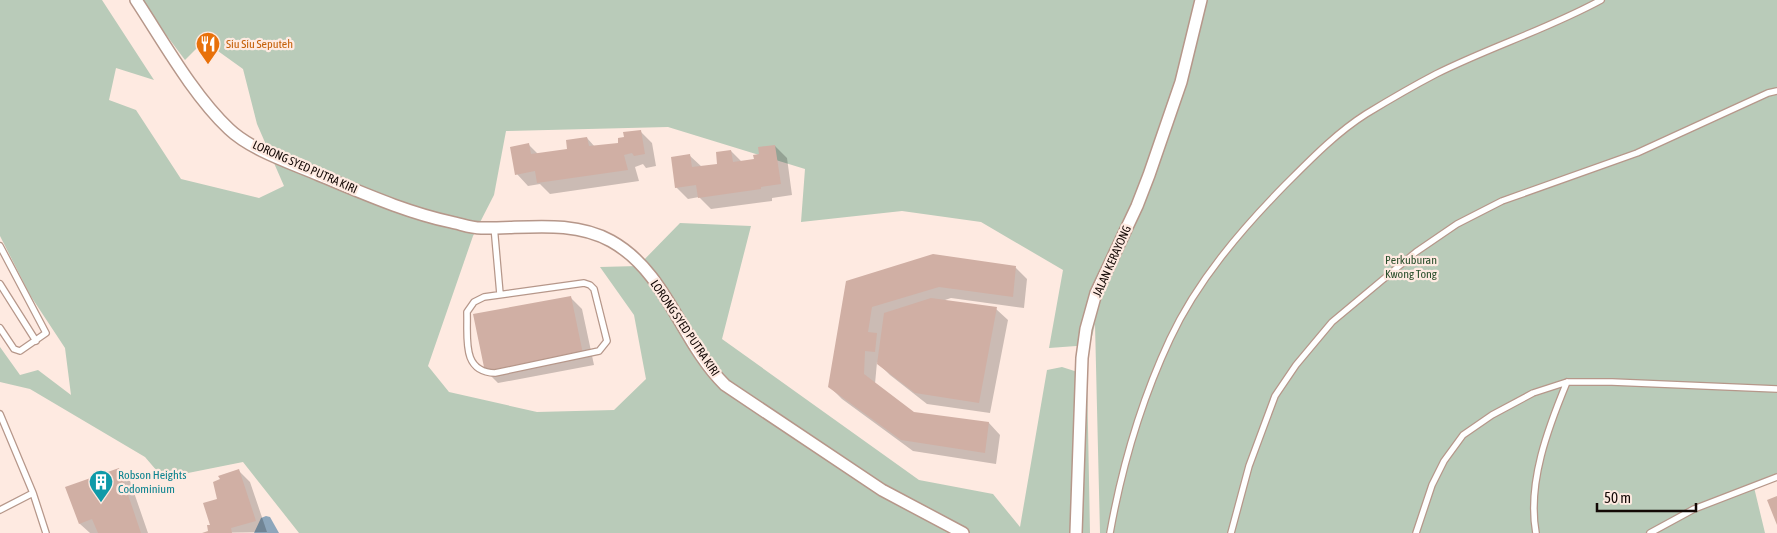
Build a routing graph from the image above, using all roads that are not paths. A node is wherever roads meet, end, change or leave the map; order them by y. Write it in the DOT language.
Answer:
graph roads {
  1 [pos="136,0"];
  2 [pos="1202,0"];
  3 [pos="1601,0"];
  4 [pos="1777,91"];
  5 [pos="494,226"];
  6 [pos="0,246"];
  7 [pos="0,284"];
  8 [pos="500,294"];
  9 [pos="0,328"];
  10 [pos="36,342"];
  11 [pos="1567,382"];
  12 [pos="1777,389"];
  13 [pos="0,414"];
  14 [pos="1777,477"];
  15 [pos="33,493"];
  16 [pos="0,510"];
  17 [pos="46,533"];
  18 [pos="963,533"];
  19 [pos="1076,533"];
  20 [pos="1110,533"];
  21 [pos="1231,533"];
  22 [pos="1416,533"];
  23 [pos="1536,533"];
  24 [pos="1650,533"];
  1 -- 5 [label="street, LORONG SYED PUTRA KIRI"];
  2 -- 19 [label="street, JALAN KERAYONG"];
  3 -- 20 [label="lane"];
  4 -- 21 [label="lane"];
  5 -- 8 [label="lane"];
  5 -- 18 [label="street, LORONG SYED PUTRA KIRI"];
  6 -- 10 [label="lane"];
  7 -- 10 [label="lane"];
  8 -- 8 [label="lane"];
  9 -- 10 [label="lane"];
  11 -- 12 [label="lane"];
  11 -- 22 [label="lane"];
  11 -- 23 [label="lane"];
  13 -- 15 [label="lane"];
  14 -- 24 [label="lane"];
  15 -- 16 [label="lane"];
  15 -- 17 [label="lane"];
}
